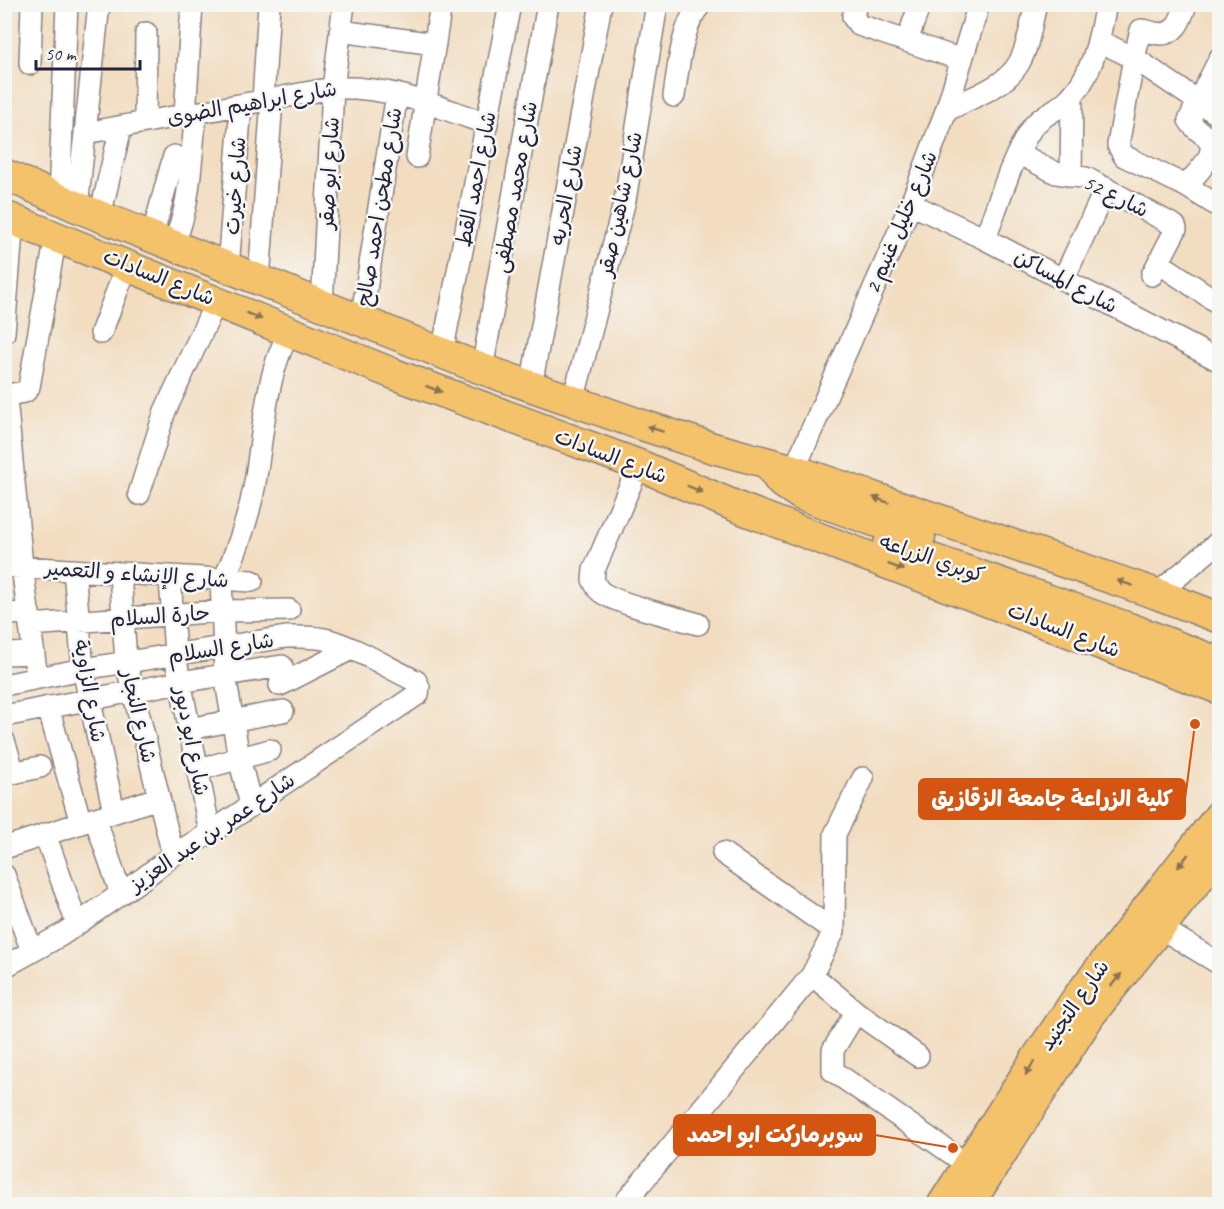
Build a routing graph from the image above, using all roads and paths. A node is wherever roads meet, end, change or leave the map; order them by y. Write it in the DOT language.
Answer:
graph roads {
  1 [pos="32,4"];
  2 [pos="67,4"];
  3 [pos="99,4"];
  4 [pos="192,4"];
  5 [pos="269,4"];
  6 [pos="344,4"];
  7 [pos="441,4"];
  8 [pos="510,4"];
  9 [pos="548,4"];
  10 [pos="601,4"];
  11 [pos="657,4"];
  12 [pos="856,4"];
  13 [pos="920,4"];
  14 [pos="979,4"];
  15 [pos="1036,4"];
  16 [pos="1106,4"];
  17 [pos="1186,4"];
  18 [pos="693,6"];
  19 [pos="340,31"];
  20 [pos="146,33"];
  21 [pos="907,41"];
  22 [pos="1099,41"];
  23 [pos="435,44"];
  24 [pos="1134,58"];
  25 [pos="1220,58"];
  26 [pos="962,60"];
  27 [pos="30,64"];
  28 [pos="333,88"];
  29 [pos="397,94"];
  30 [pos="1072,95"];
  31 [pos="674,96"];
  32 [pos="267,100"];
  33 [pos="1197,100"];
  34 [pos="425,103"];
  35 [pos="241,105"];
  36 [pos="946,111"];
  37 [pos="190,114"];
  38 [pos="1220,116"];
  39 [pos="145,122"];
  40 [pos="487,124"];
  41 [pos="121,127"];
  42 [pos="85,134"];
  43 [pos="1018,153"];
  44 [pos="174,156"];
  45 [pos="417,157"];
  46 [pos="4,174"];
  47 [pos="1071,176"];
  48 [pos="1186,186"];
  49 [pos="1106,188"];
  50 [pos="911,204"];
  51 [pos="1220,207"];
  52 [pos="79,208"];
  53 [pos="9,218"];
  54 [pos="56,236"];
  55 [pos="985,239"];
  56 [pos="162,241"];
  57 [pos="127,265"];
  58 [pos="228,268"];
  59 [pos="259,280"];
  60 [pos="1063,280"];
  61 [pos="217,300"];
  62 [pos="1220,304"];
  63 [pos="326,307"];
  64 [pos="361,321"];
  65 [pos="4,333"];
  66 [pos="101,333"];
  67 [pos="300,336"];
  68 [pos="409,340"];
  69 [pos="442,353"];
  70 [pos="1220,362"];
  71 [pos="482,369"];
  72 [pos="394,374"];
  73 [pos="531,386"];
  74 [pos="5,395"];
  75 [pos="573,401"];
  76 [pos="639,465"];
  77 [pos="780,466"];
  78 [pos="139,494"];
  79 [pos="742,509"];
  80 [pos="1220,541"];
  81 [pos="14,566"];
  82 [pos="74,570"];
  83 [pos="120,573"];
  84 [pos="170,577"];
  85 [pos="222,580"];
  86 [pos="252,581"];
  87 [pos="1157,594"];
  88 [pos="289,610"];
  89 [pos="222,611"];
  90 [pos="4,614"];
  91 [pos="171,616"];
  92 [pos="1220,618"];
  93 [pos="29,619"];
  94 [pos="122,619"];
  95 [pos="79,622"];
  96 [pos="698,624"];
  97 [pos="1220,645"];
  98 [pos="224,647"];
  99 [pos="351,649"];
  100 [pos="33,653"];
  101 [pos="4,654"];
  102 [pos="175,655"];
  103 [pos="126,662"];
  104 [pos="1220,663"];
  105 [pos="83,669"];
  106 [pos="225,675"];
  107 [pos="37,678"];
  108 [pos="180,682"];
  109 [pos="1207,684"];
  110 [pos="4,685"];
  111 [pos="132,692"];
  112 [pos="418,694"];
  113 [pos="90,700"];
  114 [pos="48,707"];
  115 [pos="283,711"];
  116 [pos="1220,713"];
  117 [pos="4,716"];
  118 [pos="232,721"];
  119 [pos="189,729"];
  120 [pos="4,741"];
  121 [pos="270,750"];
  122 [pos="239,758"];
  123 [pos="40,767"];
  124 [pos="197,770"];
  125 [pos="9,774"];
  126 [pos="863,778"];
  127 [pos="158,798"];
  128 [pos="251,806"];
  129 [pos="1220,815"];
  130 [pos="97,818"];
  131 [pos="210,833"];
  132 [pos="45,834"];
  133 [pos="4,848"];
  134 [pos="1220,852"];
  135 [pos="723,853"];
  136 [pos="173,855"];
  137 [pos="4,875"];
  138 [pos="121,894"];
  139 [pos="9,900"];
  140 [pos="77,924"];
  141 [pos="1159,927"];
  142 [pos="834,931"];
  143 [pos="32,951"];
  144 [pos="1220,964"];
  145 [pos="4,966"];
  146 [pos="812,975"];
  147 [pos="856,1012"];
  148 [pos="918,1056"];
  149 [pos="984,1154"];
  150 [pos="627,1200"];
  151 [pos="943,1204"];
  152 [pos="969,1204"];
  1 -- 27 [label="street"];
  2 -- 52 [label="street"];
  3 -- 42 [label="street"];
  4 -- 37 [label="street"];
  5 -- 32 [label="street"];
  6 -- 19 [label="street, شارع ابو صقر"];
  7 -- 23 [label="street"];
  8 -- 40 [label="street, شارع احمد القط"];
  9 -- 71 [label="street, شارع محمد مصطفى"];
  10 -- 73 [label="street, شارع الحريه"];
  11 -- 75 [label="street, شارع شاهين صقر"];
  12 -- 21 [label="street"];
  13 -- 21 [label="street"];
  14 -- 26 [label="street, شارع خليل غنيم 2"];
  15 -- 36 [label="street"];
  16 -- 22 [label="street"];
  17 -- 24 [label="street"];
  18 -- 31 [label="street"];
  19 -- 23 [label="street"];
  19 -- 28 [label="street, شارع ابو صقر"];
  20 -- 39 [label="street"];
  21 -- 26 [label="street"];
  22 -- 24 [label="street"];
  22 -- 30 [label="street"];
  23 -- 34 [label="street"];
  24 -- 33 [label="street"];
  24 -- 48 [label="street"];
  25 -- 33 [label="street"];
  26 -- 36 [label="street, شارع خليل غنيم 2"];
  28 -- 29 [label="street, شارع ابراهيم الضوى"];
  28 -- 32 [label="street, شارع ابراهيم الضوى"];
  28 -- 63 [label="street, شارع ابو صقر"];
  29 -- 34 [label="street, شارع ابراهيم الضوى"];
  29 -- 64 [label="street, شارع مطحن احمد صالح"];
  30 -- 43 [label="street"];
  30 -- 47 [label="street"];
  32 -- 35 [label="street, شارع ابراهيم الضوى"];
  32 -- 59 [label="street"];
  33 -- 38 [label="street"];
  33 -- 48 [label="street"];
  34 -- 40 [label="street, شارع ابراهيم الضوى"];
  34 -- 45 [label="street"];
  35 -- 37 [label="street, شارع ابراهيم الضوى"];
  35 -- 58 [label="street, شارع خيرت"];
  36 -- 50 [label="street, شارع خليل غنيم 2"];
  37 -- 39 [label="street, شارع ابراهيم الضوى"];
  37 -- 56 [label="street"];
  39 -- 41 [label="street, شارع ابراهيم الضوى"];
  40 -- 69 [label="street, شارع احمد القط"];
  41 -- 42 [label="street, شارع ابراهيم الضوى"];
  41 -- 52 [label="street"];
  42 -- 52 [label="street"];
  43 -- 47 [label="street, شارع 52"];
  43 -- 55 [label="street"];
  44 -- 56 [label="street"];
  46 -- 52 [label="highway, شارع السادات"];
  47 -- 49 [label="street, شارع 52"];
  48 -- 51 [label="street"];
  49 -- 60 [label="street"];
  49 -- 62 [label="street, شارع 52"];
  50 -- 55 [label="street, شارع المساكن"];
  50 -- 77 [label="street, شارع خليل غنيم 2"];
  52 -- 56 [label="highway, شارع السادات"];
  53 -- 54 [label="highway, شارع السادات"];
  53 -- 65 [label="street"];
  54 -- 57 [label="highway, شارع السادات"];
  54 -- 74 [label="street"];
  55 -- 60 [label="street, شارع المساكن"];
  56 -- 58 [label="highway, شارع السادات"];
  57 -- 61 [label="highway, شارع السادات"];
  57 -- 66 [label="street"];
  58 -- 59 [label="highway, شارع السادات"];
  59 -- 63 [label="highway, شارع السادات"];
  60 -- 70 [label="street, شارع المساكن"];
  61 -- 67 [label="highway, شارع السادات, one-way"];
  61 -- 78 [label="street"];
  63 -- 64 [label="highway, شارع السادات"];
  63 -- 67 [label="highway"];
  64 -- 68 [label="highway, شارع السادات"];
  67 -- 72 [label="highway, شارع السادات"];
  67 -- 85 [label="street"];
  68 -- 69 [label="highway, شارع السادات"];
  68 -- 72 [label="highway"];
  69 -- 71 [label="highway, شارع السادات"];
  71 -- 73 [label="highway, شارع السادات"];
  72 -- 76 [label="highway, شارع السادات, one-way"];
  73 -- 75 [label="highway, شارع السادات"];
  74 -- 81 [label="street"];
  77 -- 75 [label="highway, شارع السادات, one-way"];
  76 -- 79 [label="highway, شارع السادات, one-way"];
  76 -- 96 [label="street"];
  87 -- 77 [label="highway, شارع السادات, one-way"];
  77 -- 97 [label="highway, كوبري الزراعه"];
  79 -- 104 [label="highway, كوبري الزراعه"];
  79 -- 109 [label="highway, شارع السادات, one-way"];
  80 -- 87 [label="street"];
  81 -- 82 [label="street, شارع الإنشاء و التعمير"];
  81 -- 93 [label="street"];
  82 -- 83 [label="street, شارع الإنشاء و التعمير"];
  82 -- 95 [label="street, شارع الزاوية"];
  83 -- 84 [label="street, شارع الإنشاء و التعمير"];
  83 -- 94 [label="street, شارع النجار"];
  84 -- 85 [label="street, شارع الإنشاء و التعمير"];
  84 -- 91 [label="street, شارع ابو دبور"];
  85 -- 86 [label="street, شارع الإنشاء و التعمير"];
  85 -- 89 [label="street"];
  87 -- 92 [label="highway, شارع السادات"];
  88 -- 89 [label="street, حارة السلام"];
  89 -- 91 [label="street, حارة السلام"];
  89 -- 98 [label="street"];
  90 -- 93 [label="street, حارة السلام"];
  91 -- 94 [label="street, حارة السلام"];
  91 -- 102 [label="street, شارع ابو دبور"];
  93 -- 95 [label="street, حارة السلام"];
  93 -- 100 [label="street"];
  94 -- 95 [label="street, حارة السلام"];
  94 -- 103 [label="street, شارع النجار"];
  95 -- 105 [label="street, شارع الزاوية"];
  98 -- 99 [label="street, شارع السلام"];
  98 -- 102 [label="street, شارع السلام"];
  98 -- 106 [label="street"];
  99 -- 106 [label="street"];
  99 -- 112 [label="street, شارع السلام"];
  100 -- 101 [label="street"];
  100 -- 107 [label="street"];
  102 -- 103 [label="street, شارع السلام"];
  102 -- 108 [label="street, شارع ابو دبور"];
  103 -- 105 [label="street, شارع السلام"];
  103 -- 111 [label="street, شارع النجار"];
  105 -- 107 [label="street, شارع السلام"];
  105 -- 113 [label="street, شارع الزاوية"];
  106 -- 108 [label="street"];
  106 -- 118 [label="street"];
  107 -- 110 [label="street, شارع السلام"];
  108 -- 111 [label="street"];
  108 -- 119 [label="street, شارع ابو دبور"];
  109 -- 116 [label="highway"];
  111 -- 113 [label="street"];
  111 -- 127 [label="street, شارع النجار"];
  112 -- 128 [label="street, شارع عمر بن عبد العزيز"];
  113 -- 114 [label="street"];
  113 -- 130 [label="street, شارع الزاوية"];
  114 -- 117 [label="street"];
  114 -- 130 [label="street"];
  115 -- 118 [label="street"];
  118 -- 119 [label="street"];
  118 -- 122 [label="street"];
  119 -- 124 [label="street, شارع ابو دبور"];
  120 -- 125 [label="street"];
  121 -- 122 [label="street"];
  122 -- 124 [label="street"];
  122 -- 128 [label="street"];
  123 -- 125 [label="street"];
  124 -- 131 [label="street, شارع ابو دبور"];
  126 -- 142 [label="street"];
  127 -- 130 [label="street"];
  127 -- 136 [label="street, شارع النجار"];
  128 -- 131 [label="street, شارع عمر بن عبد العزيز"];
  129 -- 149 [label="highway, شارع التجنيد, one-way"];
  130 -- 132 [label="street"];
  130 -- 138 [label="street"];
  131 -- 136 [label="street, شارع عمر بن عبد العزيز"];
  132 -- 133 [label="street"];
  132 -- 140 [label="street"];
  134 -- 141 [label="highway, شارع التجنيد"];
  135 -- 142 [label="street"];
  136 -- 138 [label="street, شارع عمر بن عبد العزيز"];
  137 -- 139 [label="street"];
  138 -- 140 [label="street, شارع عمر بن عبد العزيز"];
  139 -- 143 [label="street"];
  140 -- 143 [label="street, شارع عمر بن عبد العزيز"];
  141 -- 144 [label="street"];
  149 -- 141 [label="highway, شارع التجنيد, one-way"];
  142 -- 146 [label="street"];
  143 -- 145 [label="street, شارع عمر بن عبد العزيز"];
  146 -- 147 [label="street"];
  146 -- 150 [label="street"];
  147 -- 148 [label="street"];
  147 -- 149 [label="street"];
  149 -- 151 [label="highway, شارع التجنيد"];
  149 -- 152 [label="highway, شارع التجنيد"];
}
